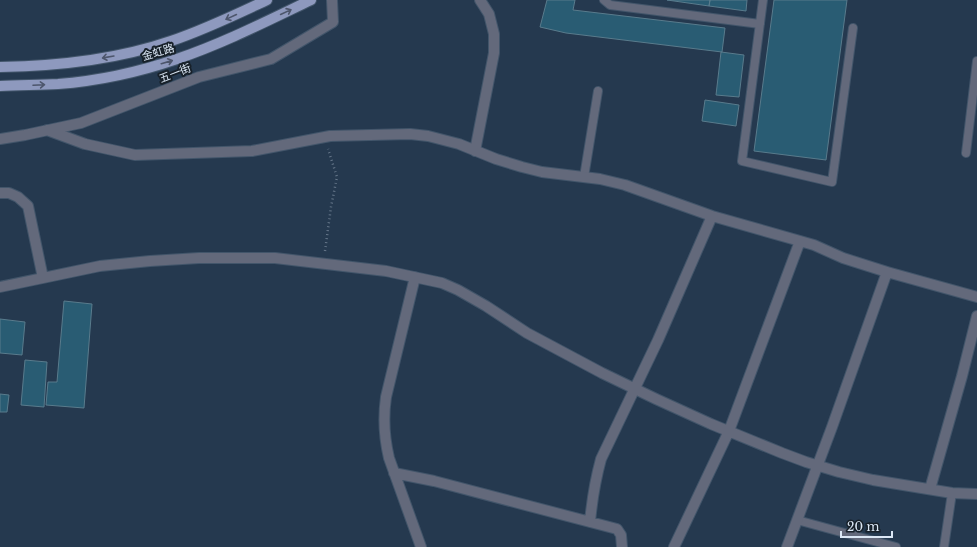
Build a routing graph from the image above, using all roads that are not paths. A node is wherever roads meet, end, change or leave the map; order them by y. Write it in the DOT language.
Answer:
graph roads {
  1 [pos="267,0"];
  2 [pos="311,0"];
  3 [pos="332,0"];
  4 [pos="480,0"];
  5 [pos="604,0"];
  6 [pos="763,0"];
  7 [pos="760,24"];
  8 [pos="853,28"];
  9 [pos="977,61"];
  10 [pos="0,66"];
  11 [pos="0,86"];
  12 [pos="598,91"];
  13 [pos="47,130"];
  14 [pos="0,138"];
  15 [pos="475,151"];
  16 [pos="966,153"];
  17 [pos="584,177"];
  18 [pos="0,193"];
  19 [pos="712,216"];
  20 [pos="800,241"];
  21 [pos="887,272"];
  22 [pos="415,277"];
  23 [pos="43,278"];
  24 [pos="0,287"];
  25 [pos="977,297"];
  26 [pos="977,316"];
  27 [pos="634,388"];
  28 [pos="729,431"];
  29 [pos="818,465"];
  30 [pos="394,473"];
  31 [pos="930,489"];
  32 [pos="952,493"];
  33 [pos="977,494"];
  34 [pos="797,520"];
  35 [pos="590,522"];
  36 [pos="421,547"];
  37 [pos="622,547"];
  38 [pos="674,547"];
  39 [pos="787,547"];
  40 [pos="896,547"];
  41 [pos="944,547"];
  1 -- 10 [label="main road, 金虹路, one-way"];
  11 -- 2 [label="main road, 金虹路, one-way"];
  3 -- 13 [label="street, 五一街"];
  4 -- 15 [label="street"];
  5 -- 7 [label="lane"];
  6 -- 7 [label="lane"];
  7 -- 8 [label="lane"];
  9 -- 16 [label="lane"];
  12 -- 17 [label="lane"];
  13 -- 14 [label="street, 五一街"];
  13 -- 15 [label="street"];
  15 -- 17 [label="street"];
  17 -- 19 [label="street"];
  18 -- 23 [label="street"];
  19 -- 20 [label="street"];
  19 -- 27 [label="street"];
  20 -- 21 [label="street"];
  20 -- 28 [label="street"];
  21 -- 25 [label="street"];
  21 -- 29 [label="street"];
  22 -- 23 [label="street"];
  22 -- 27 [label="street"];
  22 -- 30 [label="street"];
  23 -- 24 [label="street"];
  26 -- 31 [label="street"];
  27 -- 28 [label="street"];
  27 -- 35 [label="street"];
  28 -- 29 [label="street"];
  28 -- 38 [label="street"];
  29 -- 31 [label="street"];
  29 -- 34 [label="street"];
  30 -- 35 [label="street"];
  30 -- 36 [label="street"];
  31 -- 32 [label="street"];
  32 -- 33 [label="street"];
  32 -- 41 [label="lane"];
  34 -- 39 [label="street"];
  34 -- 40 [label="lane"];
  35 -- 37 [label="street"];
}
